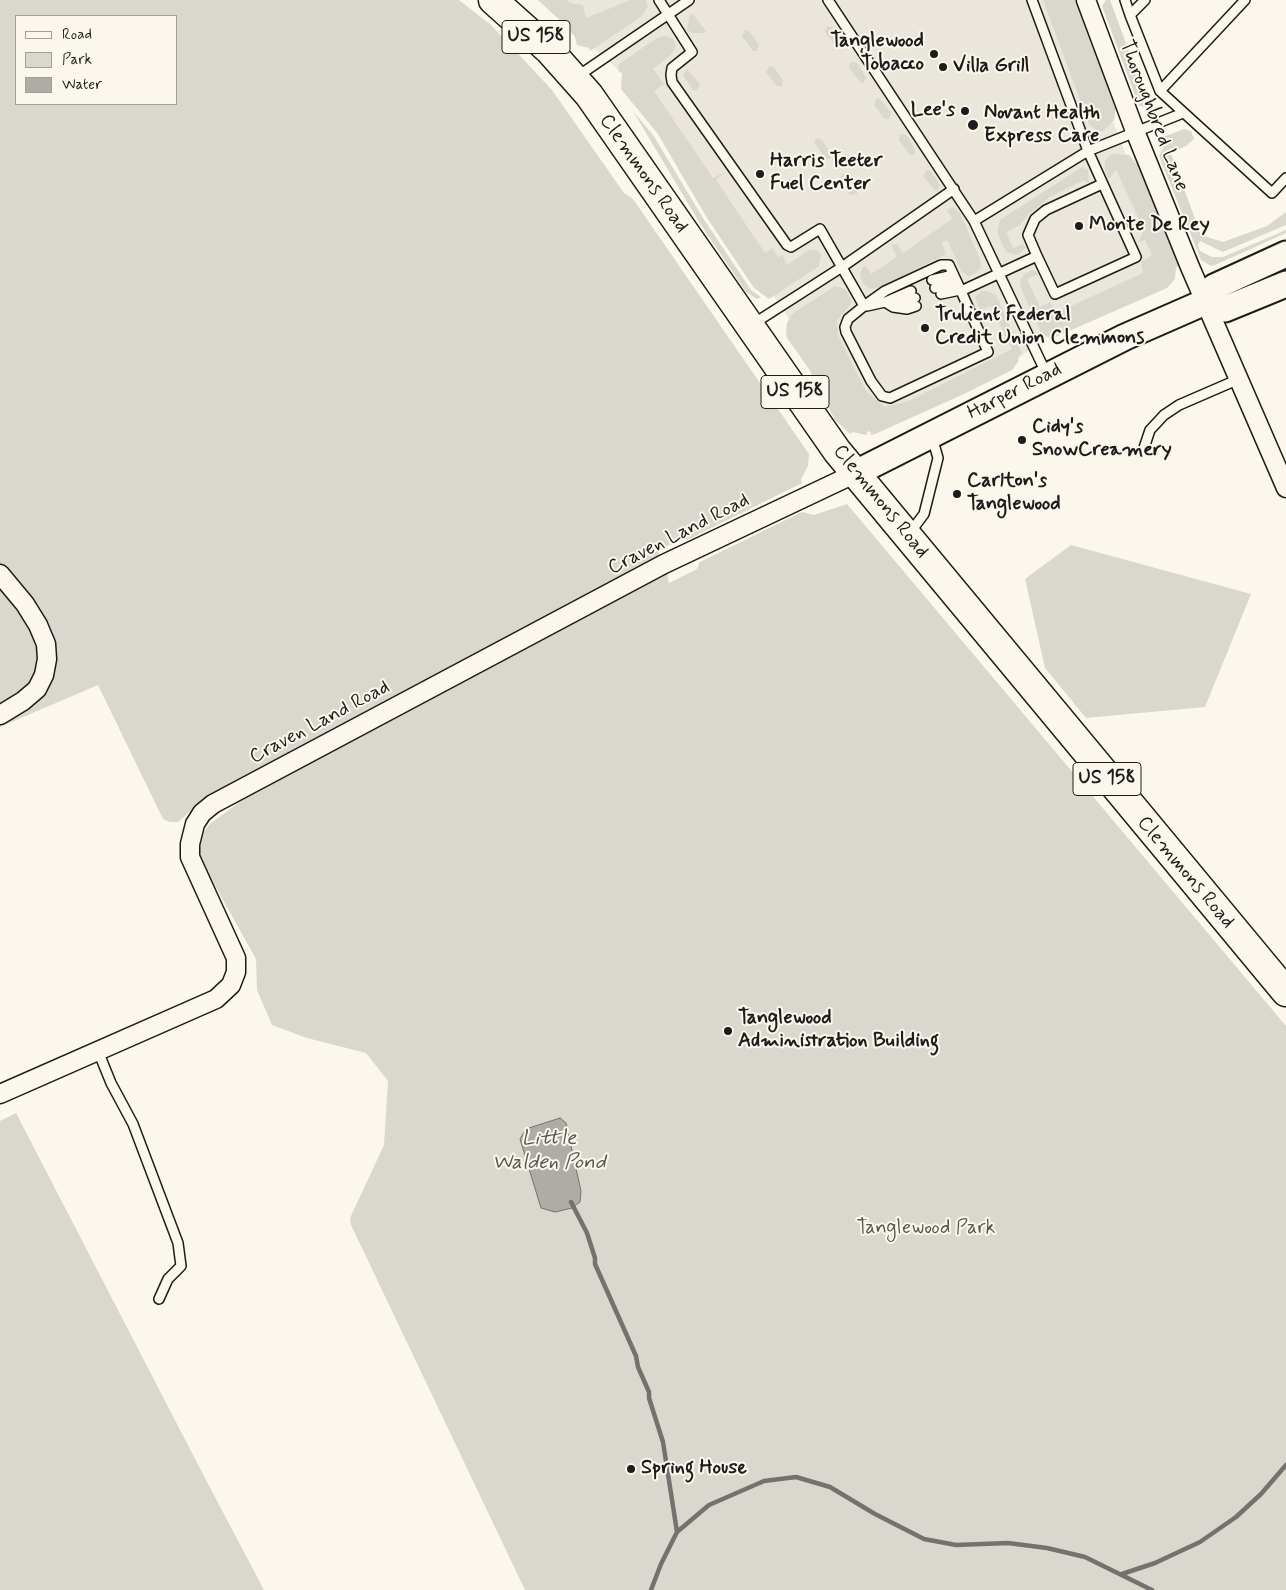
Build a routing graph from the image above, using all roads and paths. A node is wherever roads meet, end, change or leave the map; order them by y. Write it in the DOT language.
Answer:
graph roads {
  1 [pos="493,0"];
  2 [pos="659,0"];
  3 [pos="689,0"];
  4 [pos="828,0"];
  5 [pos="1032,0"];
  6 [pos="1086,0"];
  7 [pos="1125,0"];
  8 [pos="1145,0"];
  9 [pos="1245,0"];
  10 [pos="667,14"];
  11 [pos="1130,15"];
  12 [pos="575,78"];
  13 [pos="1160,91"];
  14 [pos="1183,112"];
  15 [pos="1135,131"];
  16 [pos="1088,151"];
  17 [pos="1286,178"];
  18 [pos="1102,184"];
  19 [pos="954,189"];
  20 [pos="974,221"];
  21 [pos="1286,254"];
  22 [pos="1037,256"];
  23 [pos="842,267"];
  24 [pos="998,275"];
  25 [pos="958,284"];
  26 [pos="1286,284"];
  27 [pos="886,302"];
  28 [pos="1205,302"];
  29 [pos="864,306"];
  30 [pos="749,327"];
  31 [pos="1047,376"];
  32 [pos="1239,378"];
  33 [pos="931,434"];
  34 [pos="1144,448"];
  35 [pos="854,474"];
  36 [pos="1286,488"];
  37 [pos="908,535"];
  38 [pos="0,574"];
  39 [pos="0,714"];
  40 [pos="1286,992"];
  41 [pos="98,1051"];
  42 [pos="0,1094"];
  43 [pos="158,1299"];
  1 -- 12 [label="main road, Clemmons Road / US 158"];
  2 -- 10 [label="lane"];
  3 -- 10 [label="lane"];
  4 -- 19 [label="lane"];
  5 -- 16 [label="lane"];
  6 -- 15 [label="street, Thoroughbred Lane"];
  7 -- 11 [label="lane"];
  8 -- 11 [label="lane"];
  9 -- 13 [label="lane"];
  10 -- 12 [label="lane"];
  10 -- 23 [label="lane"];
  11 -- 13 [label="lane"];
  12 -- 30 [label="main road, Clemmons Road / US 158"];
  13 -- 14 [label="lane"];
  14 -- 15 [label="lane"];
  14 -- 17 [label="lane"];
  15 -- 16 [label="lane"];
  15 -- 28 [label="street, Thoroughbred Lane"];
  16 -- 18 [label="lane"];
  16 -- 20 [label="lane"];
  18 -- 22 [label="lane"];
  18 -- 22 [label="lane"];
  19 -- 20 [label="lane"];
  19 -- 23 [label="lane"];
  20 -- 24 [label="lane"];
  21 -- 28 [label="main road, Harper Road"];
  22 -- 24 [label="lane"];
  23 -- 29 [label="lane"];
  23 -- 30 [label="lane"];
  24 -- 25 [label="lane"];
  24 -- 31 [label="lane"];
  25 -- 25 [label="lane"];
  25 -- 29 [label="lane"];
  25 -- 29 [label="lane"];
  26 -- 28 [label="main road"];
  27 -- 27 [label="lane"];
  27 -- 29 [label="lane"];
  28 -- 31 [label="main road, Harper Road"];
  28 -- 32 [label="street, Thoroughbred Lane"];
  30 -- 35 [label="main road, Clemmons Road / US 158"];
  31 -- 33 [label="main road, Harper Road"];
  32 -- 34 [label="lane"];
  32 -- 36 [label="street, Thoroughbred Lane"];
  33 -- 35 [label="main road, Harper Road"];
  33 -- 37 [label="lane"];
  35 -- 37 [label="main road, Clemmons Road / US 158"];
  35 -- 41 [label="street, Craven Land Road"];
  37 -- 40 [label="main road, Clemmons Road / US 158"];
  38 -- 39 [label="street"];
  41 -- 42 [label="street, Craven Land Road"];
  41 -- 43 [label="lane"];
}
